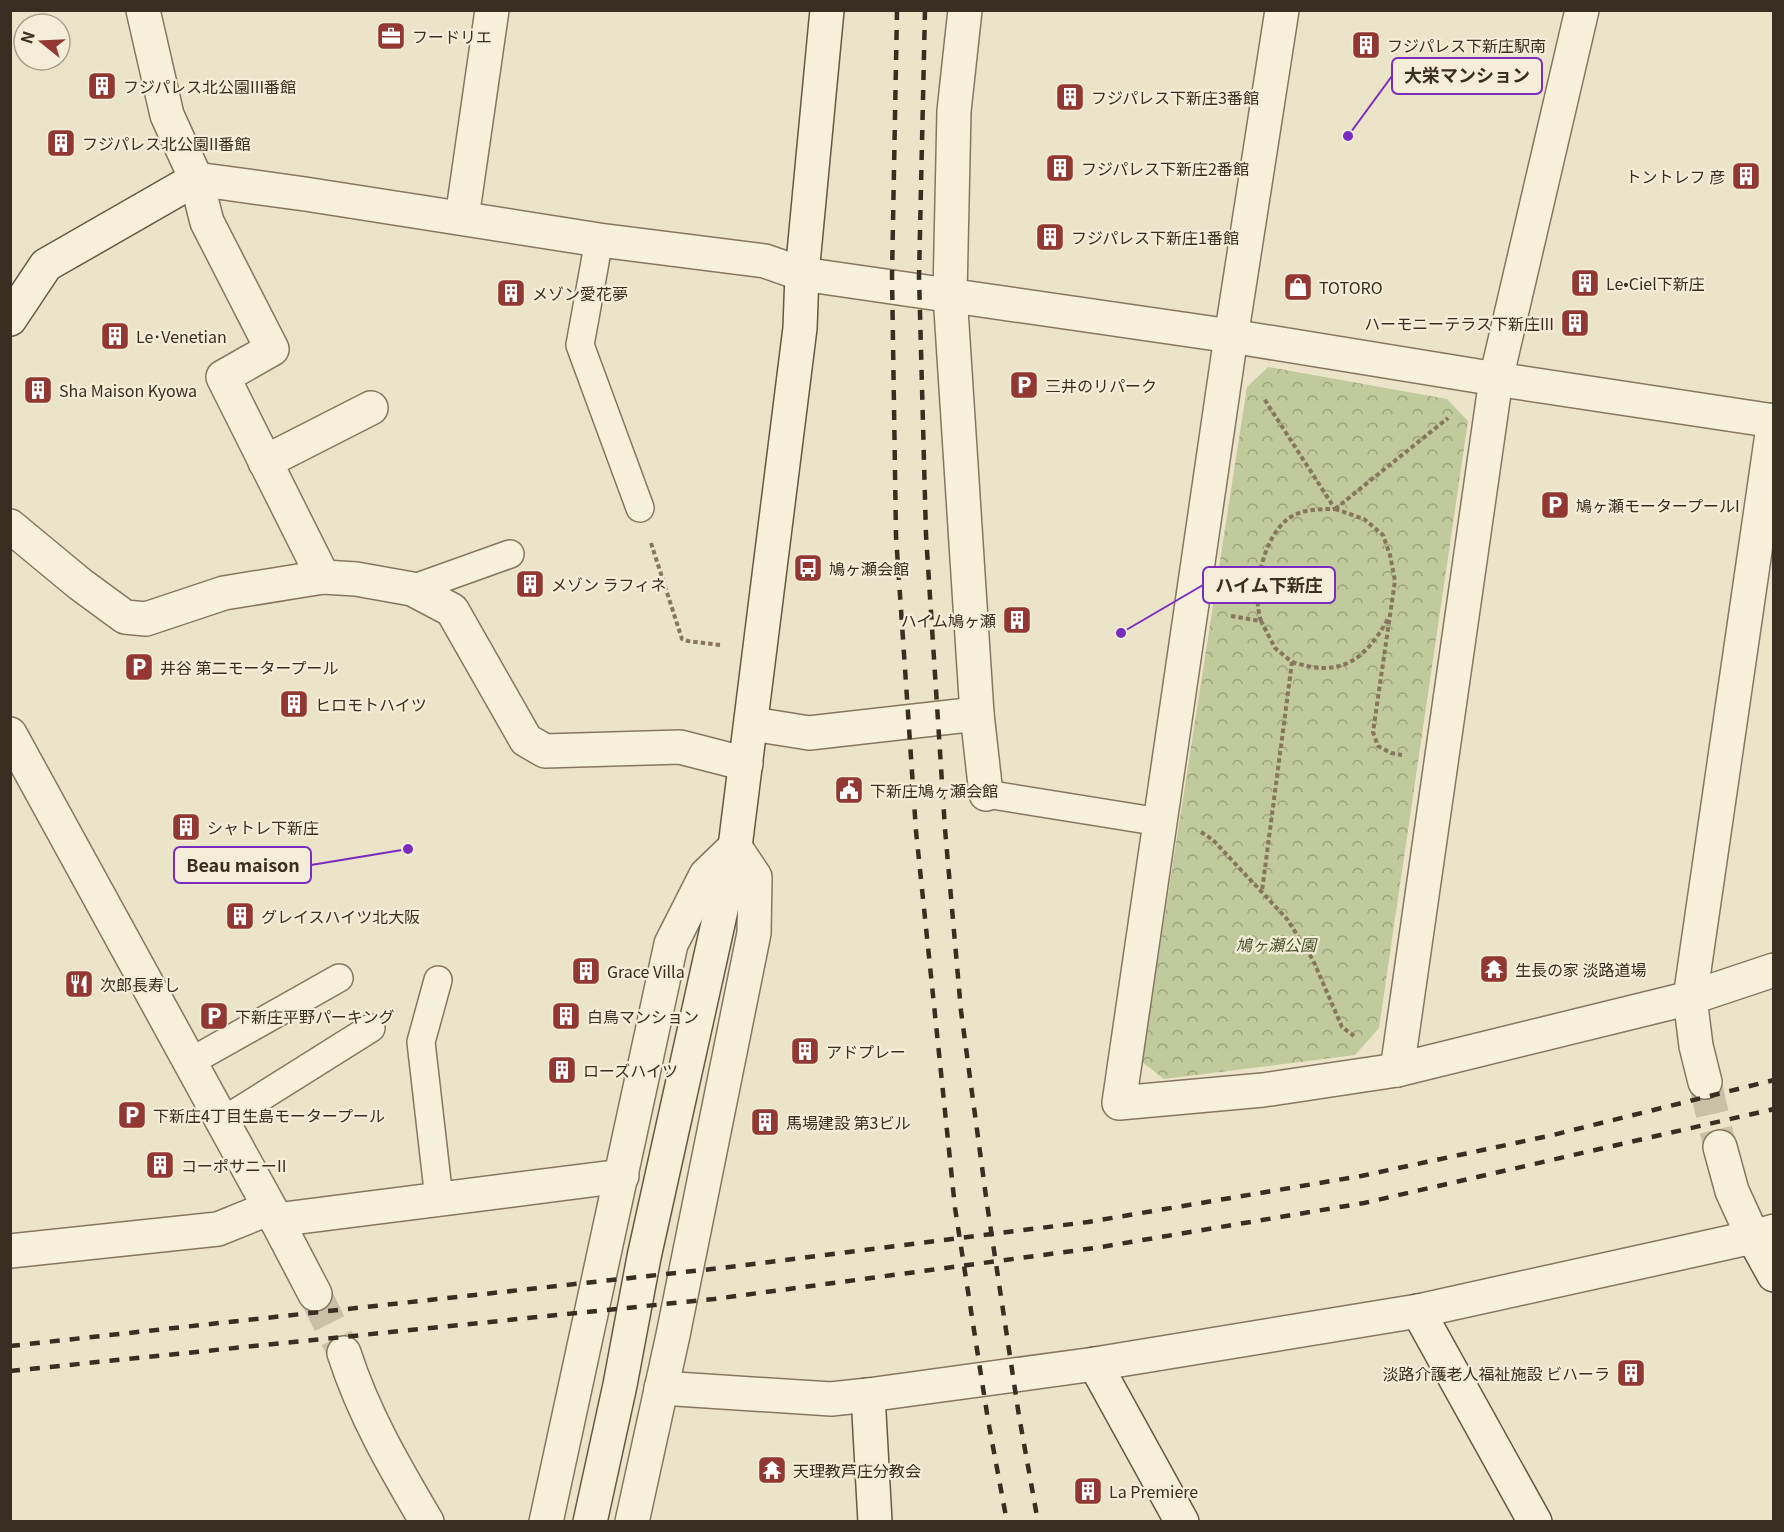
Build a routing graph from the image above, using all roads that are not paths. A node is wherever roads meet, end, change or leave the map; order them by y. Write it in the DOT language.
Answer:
graph roads {
  1 [pos="142,10"];
  2 [pos="492,10"];
  3 [pos="827,10"];
  4 [pos="965,10"];
  5 [pos="1282,10"];
  6 [pos="1582,10"];
  7 [pos="196,179"];
  8 [pos="462,218"];
  9 [pos="599,240"];
  10 [pos="802,274"];
  11 [pos="950,294"];
  12 [pos="10,319"];
  13 [pos="1231,336"];
  14 [pos="1496,380"];
  15 [pos="371,408"];
  16 [pos="1773,421"];
  17 [pos="265,462"];
  18 [pos="640,508"];
  19 [pos="10,526"];
  20 [pos="510,554"];
  21 [pos="323,577"];
  22 [pos="412,589"];
  23 [pos="977,714"];
  24 [pos="752,724"];
  25 [pos="10,734"];
  26 [pos="746,764"];
  27 [pos="986,794"];
  28 [pos="1160,822"];
  29 [pos="735,847"];
  30 [pos="1773,970"];
  31 [pos="339,978"];
  32 [pos="438,980"];
  33 [pos="1690,998"];
  34 [pos="371,1028"];
  35 [pos="190,1062"];
  36 [pos="1397,1070"];
  37 [pos="1705,1082"];
  38 [pos="223,1121"];
  39 [pos="1720,1147"];
  40 [pos="622,1176"];
  41 [pos="439,1199"];
  42 [pos="273,1214"];
  43 [pos="1763,1234"];
  44 [pos="10,1251"];
  45 [pos="1773,1275"];
  46 [pos="315,1294"];
  47 [pos="1418,1311"];
  48 [pos="344,1353"];
  49 [pos="1095,1364"];
  50 [pos="661,1388"];
  51 [pos="868,1395"];
  52 [pos="427,1521"];
  53 [pos="546,1521"];
  54 [pos="590,1521"];
  55 [pos="632,1521"];
  56 [pos="875,1521"];
  57 [pos="1182,1521"];
  58 [pos="1535,1521"];
  1 -- 7 [label="street"];
  2 -- 8 [label="street"];
  3 -- 10 [label="street"];
  4 -- 11 [label="street"];
  5 -- 13 [label="street"];
  6 -- 14 [label="street"];
  7 -- 8 [label="street"];
  7 -- 12 [label="street"];
  7 -- 17 [label="street"];
  8 -- 9 [label="street"];
  9 -- 10 [label="street"];
  9 -- 18 [label="lane"];
  10 -- 11 [label="street"];
  10 -- 24 [label="street"];
  11 -- 13 [label="street"];
  11 -- 23 [label="street"];
  13 -- 14 [label="street"];
  13 -- 28 [label="street"];
  14 -- 16 [label="street"];
  14 -- 36 [label="street"];
  15 -- 17 [label="street"];
  16 -- 33 [label="street"];
  17 -- 21 [label="street"];
  19 -- 21 [label="street"];
  20 -- 22 [label="lane"];
  21 -- 22 [label="street"];
  22 -- 26 [label="street"];
  23 -- 24 [label="street"];
  23 -- 27 [label="street"];
  24 -- 26 [label="street"];
  25 -- 35 [label="street"];
  26 -- 29 [label="street"];
  27 -- 28 [label="lane"];
  28 -- 36 [label="street"];
  29 -- 40 [label="street"];
  29 -- 50 [label="street"];
  29 -- 54 [label="street"];
  30 -- 33 [label="street"];
  31 -- 35 [label="lane"];
  32 -- 41 [label="lane"];
  33 -- 36 [label="street"];
  33 -- 37 [label="street"];
  34 -- 38 [label="lane"];
  35 -- 38 [label="street"];
  38 -- 42 [label="street"];
  39 -- 43 [label="street"];
  40 -- 41 [label="street"];
  40 -- 53 [label="street"];
  41 -- 42 [label="street"];
  42 -- 44 [label="street"];
  42 -- 46 [label="street"];
  43 -- 45 [label="street"];
  43 -- 47 [label="street"];
  47 -- 49 [label="street"];
  47 -- 58 [label="street"];
  48 -- 52 [label="street"];
  49 -- 51 [label="street"];
  49 -- 57 [label="street"];
  50 -- 51 [label="street"];
  50 -- 55 [label="street"];
  51 -- 56 [label="street"];
}
